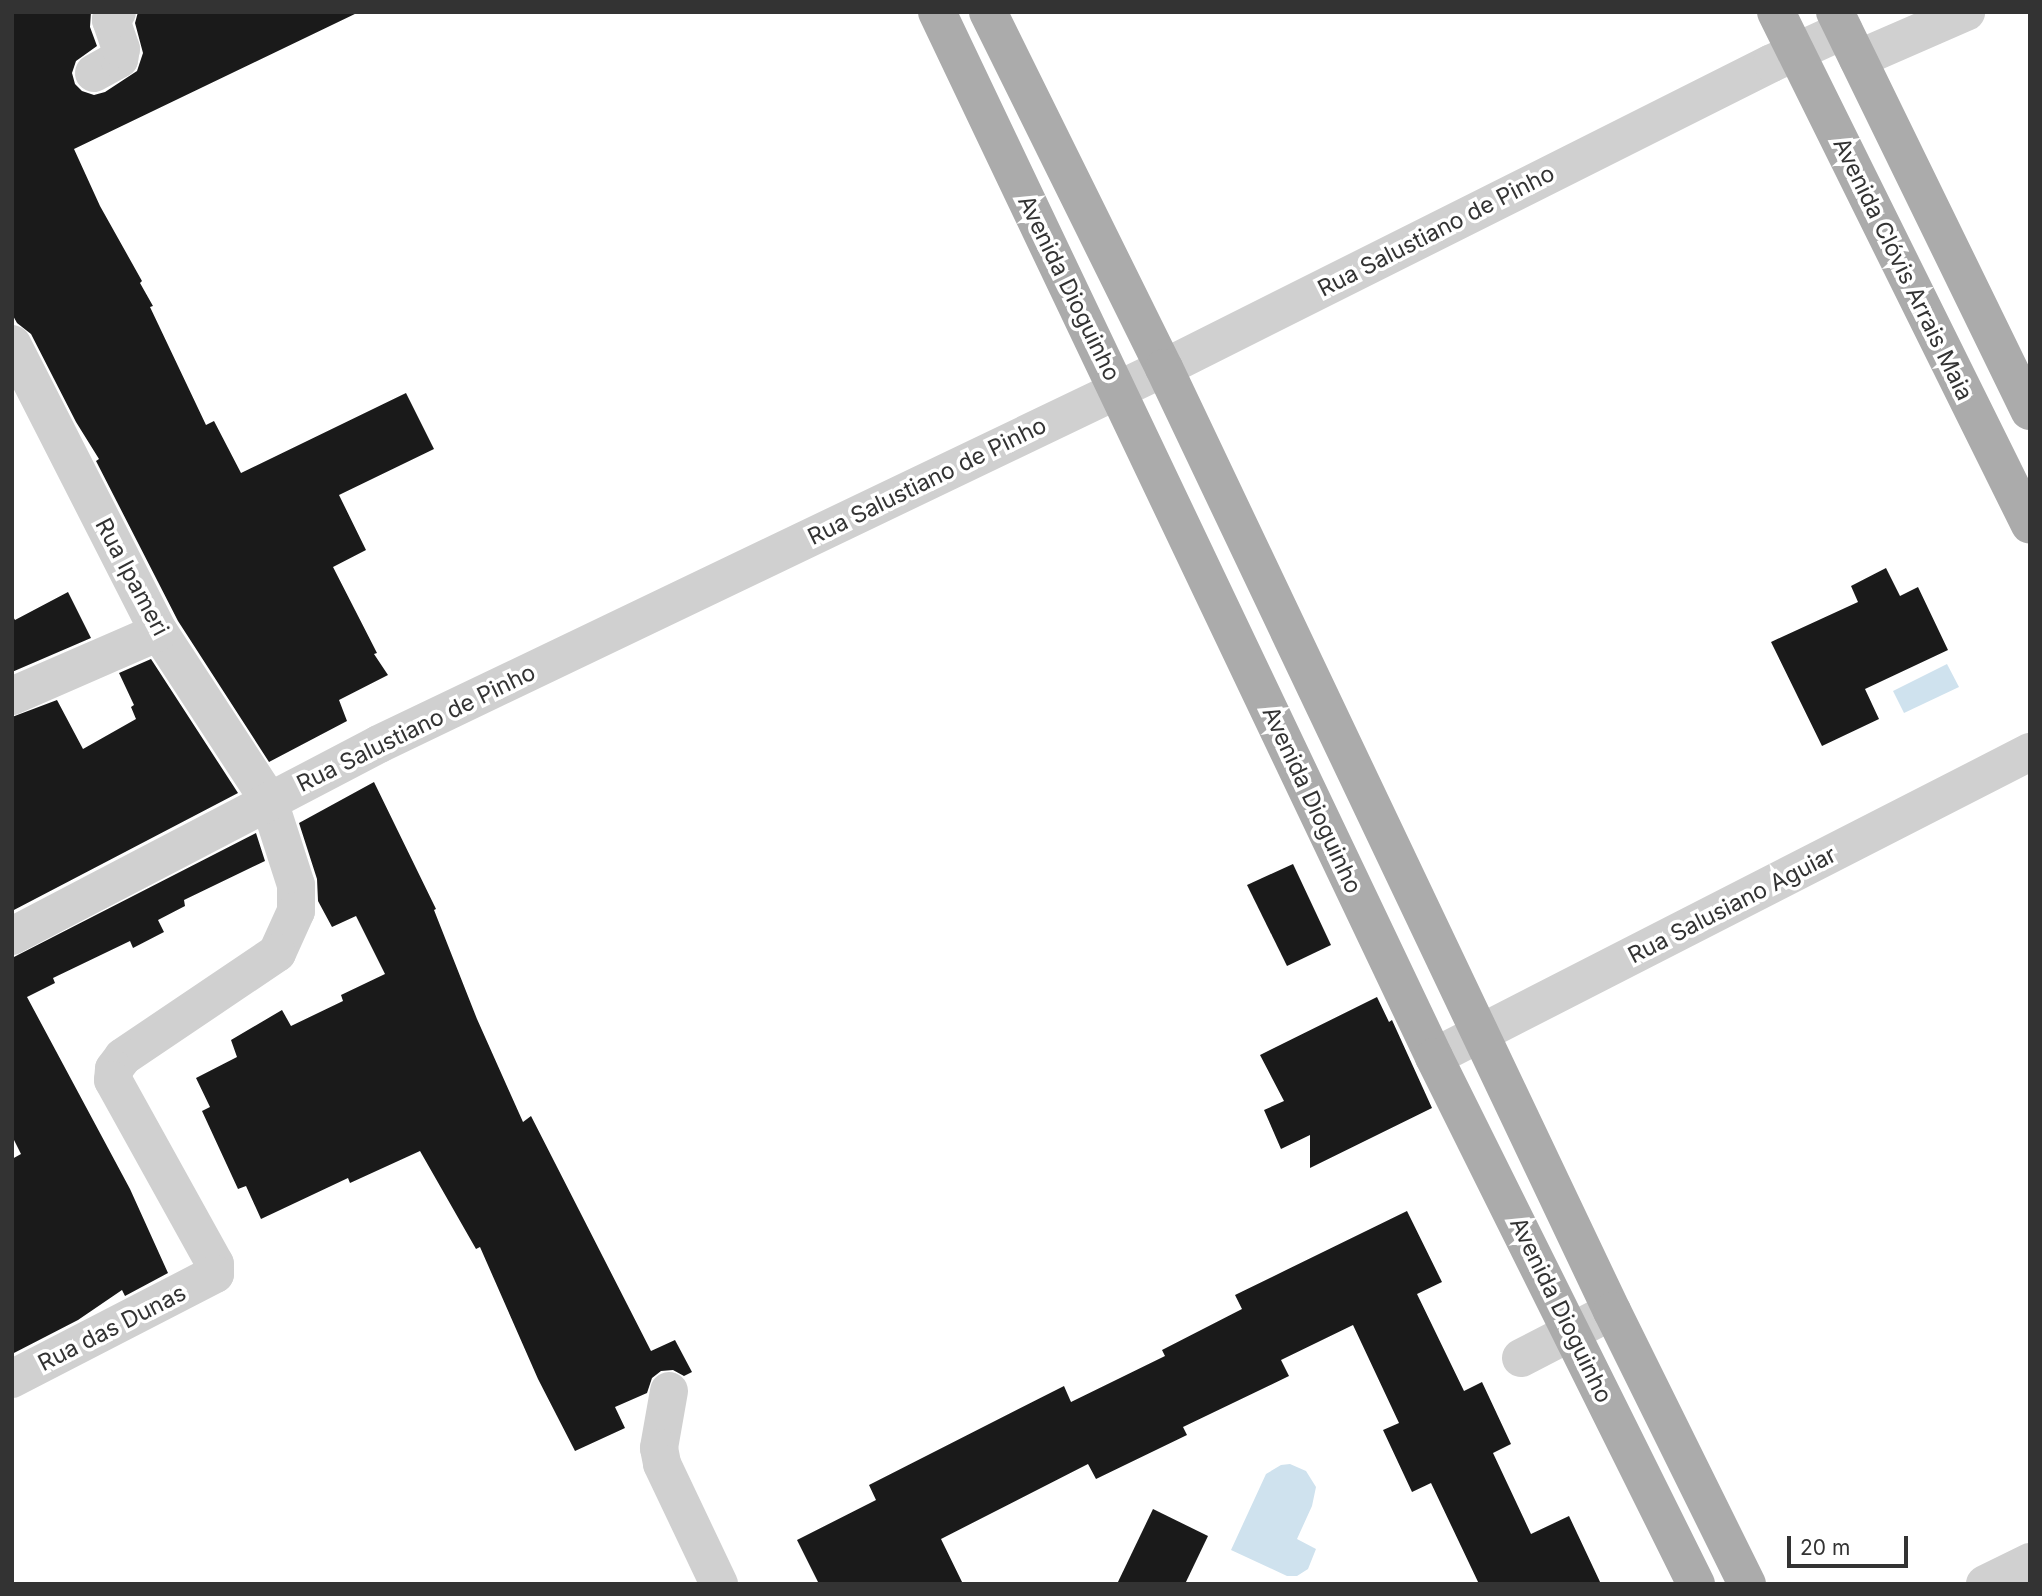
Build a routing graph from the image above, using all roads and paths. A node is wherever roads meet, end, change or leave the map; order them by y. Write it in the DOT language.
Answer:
graph roads {
  1 [pos="117,12"];
  2 [pos="937,12"];
  3 [pos="988,12"];
  4 [pos="1776,12"];
  5 [pos="1966,12"];
  6 [pos="1846,34"];
  7 [pos="1797,52"];
  8 [pos="94,73"];
  9 [pos="12,344"];
  10 [pos="1164,368"];
  11 [pos="1117,390"];
  12 [pos="2030,411"];
  13 [pos="2030,525"];
  14 [pos="159,632"];
  15 [pos="12,696"];
  16 [pos="2030,752"];
  17 [pos="269,801"];
  18 [pos="12,936"];
  19 [pos="1481,1034"];
  20 [pos="1434,1057"];
  21 [pos="212,1278"];
  22 [pos="1612,1311"];
  23 [pos="1571,1331"];
  24 [pos="1521,1358"];
  25 [pos="12,1379"];
  26 [pos="668,1391"];
  27 [pos="2030,1562"];
  28 [pos="719,1584"];
  29 [pos="1696,1584"];
  30 [pos="1747,1584"];
  31 [pos="1985,1584"];
  1 -- 8 [label="street"];
  2 -- 11 [label="main road, Avenida Dioguinho"];
  3 -- 10 [label="main road, Avenida Dioguinho"];
  4 -- 7 [label="main road, Avenida Clóvis Arrais Maia"];
  5 -- 6 [label="street, Rua Salustiano de Pinho"];
  6 -- 7 [label="street, Rua Salustiano de Pinho"];
  6 -- 12 [label="main road"];
  7 -- 10 [label="street, Rua Salustiano de Pinho"];
  7 -- 13 [label="main road, Avenida Clóvis Arrais Maia"];
  9 -- 14 [label="street, Rua Ipameri"];
  10 -- 11 [label="street, Rua Salustiano de Pinho"];
  10 -- 19 [label="main road, Avenida Dioguinho"];
  11 -- 17 [label="street, Rua Salustiano de Pinho"];
  11 -- 20 [label="main road, Avenida Dioguinho"];
  14 -- 15 [label="street"];
  14 -- 17 [label="street, Rua Ipameri"];
  16 -- 19 [label="street, Rua Salusiano Aguiar"];
  17 -- 18 [label="street, Rua Salustiano de Pinho"];
  17 -- 21 [label="street, Rua Ipameri"];
  19 -- 20 [label="street, Rua Salusiano Aguiar"];
  19 -- 22 [label="main road, Avenida Dioguinho"];
  20 -- 23 [label="main road, Avenida Dioguinho"];
  21 -- 25 [label="street, Rua das Dunas"];
  22 -- 23 [label="street"];
  22 -- 30 [label="main road, Avenida Dioguinho"];
  23 -- 24 [label="street"];
  23 -- 29 [label="main road, Avenida Dioguinho"];
  26 -- 28 [label="street"];
  27 -- 31 [label="street"];
}
